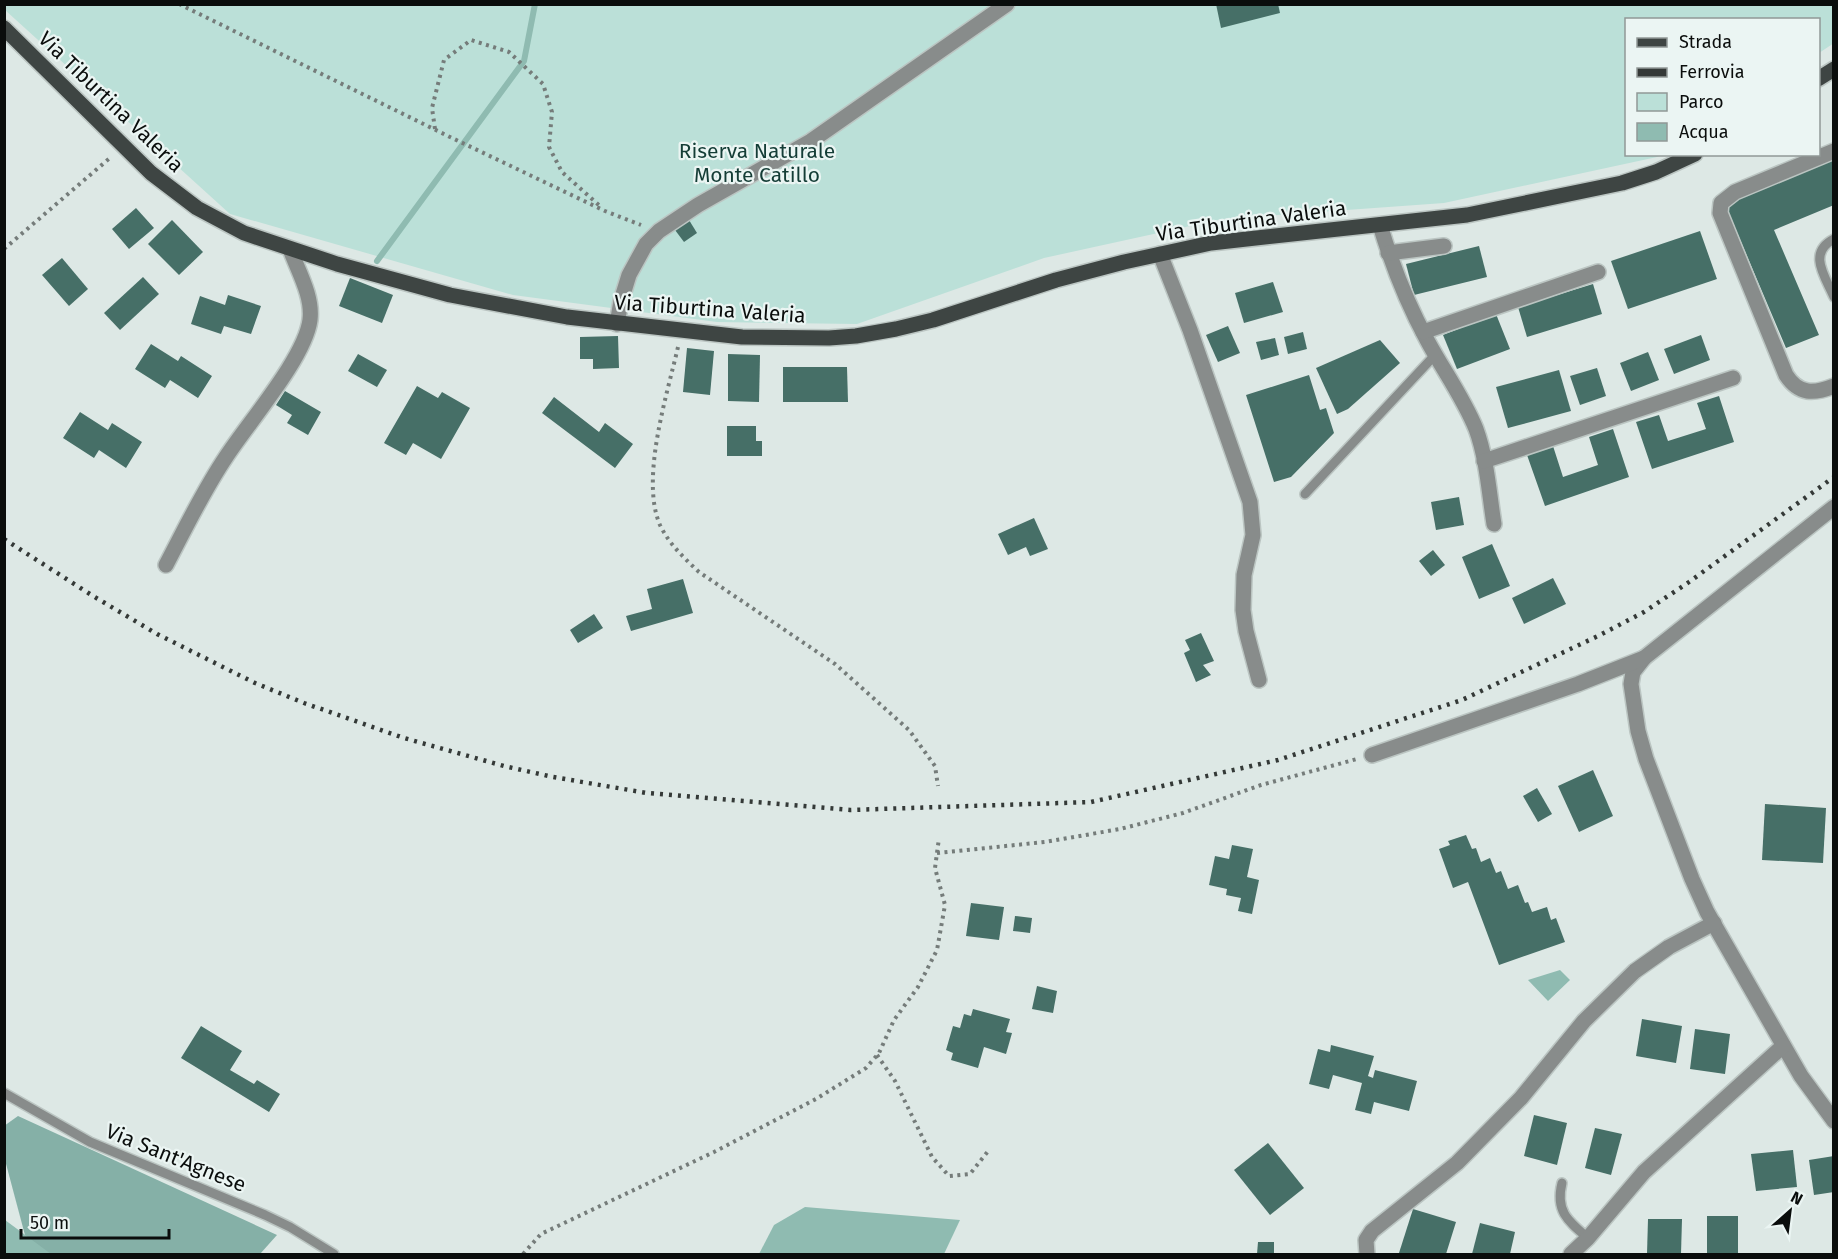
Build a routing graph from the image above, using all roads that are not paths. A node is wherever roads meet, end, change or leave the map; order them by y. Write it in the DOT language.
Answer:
graph roads {
  1 [pos="1007,4"];
  2 [pos="4,28"];
  3 [pos="1833,69"];
  4 [pos="1820,78"];
  5 [pos="1833,151"];
  6 [pos="1691,156"];
  7 [pos="1380,225"];
  8 [pos="1833,239"];
  9 [pos="1444,246"];
  10 [pos="290,249"];
  11 [pos="1388,253"];
  12 [pos="1160,254"];
  13 [pos="1598,272"];
  14 [pos="1833,297"];
  15 [pos="617,324"];
  16 [pos="1423,332"];
  17 [pos="1436,355"];
  18 [pos="1733,378"];
  19 [pos="1833,386"];
  20 [pos="1484,461"];
  21 [pos="1305,494"];
  22 [pos="1833,507"];
  23 [pos="1494,524"];
  24 [pos="166,565"];
  25 [pos="1644,658"];
  26 [pos="1259,680"];
  27 [pos="1372,755"];
  28 [pos="1714,923"];
  29 [pos="1783,1046"];
  30 [pos="4,1093"];
  31 [pos="1833,1121"];
  32 [pos="1562,1183"];
  33 [pos="1588,1238"];
  34 [pos="334,1254"];
  35 [pos="1367,1254"];
  36 [pos="1571,1254"];
  1 -- 15 [label="street"];
  2 -- 10 [label="main road, Via Tiburtina Valeria"];
  3 -- 4 [label="main road"];
  5 -- 19 [label="street"];
  6 -- 7 [label="main road, Via Tiburtina Valeria"];
  7 -- 11 [label="street"];
  7 -- 12 [label="main road, Via Tiburtina Valeria"];
  8 -- 14 [label="lane"];
  9 -- 11 [label="street"];
  10 -- 15 [label="main road, Via Tiburtina Valeria"];
  10 -- 24 [label="street"];
  11 -- 16 [label="street"];
  12 -- 15 [label="main road, Via Tiburtina Valeria"];
  12 -- 26 [label="street"];
  13 -- 16 [label="street"];
  16 -- 17 [label="street"];
  17 -- 20 [label="street"];
  17 -- 21 [label="lane"];
  18 -- 20 [label="street"];
  20 -- 23 [label="street"];
  22 -- 25 [label="street"];
  25 -- 27 [label="street"];
  25 -- 28 [label="street"];
  28 -- 29 [label="street"];
  28 -- 35 [label="street"];
  29 -- 31 [label="street"];
  29 -- 33 [label="street"];
  30 -- 34 [label="lane, Via Sant'Agnese"];
  32 -- 33 [label="lane"];
  33 -- 36 [label="street"];
}
